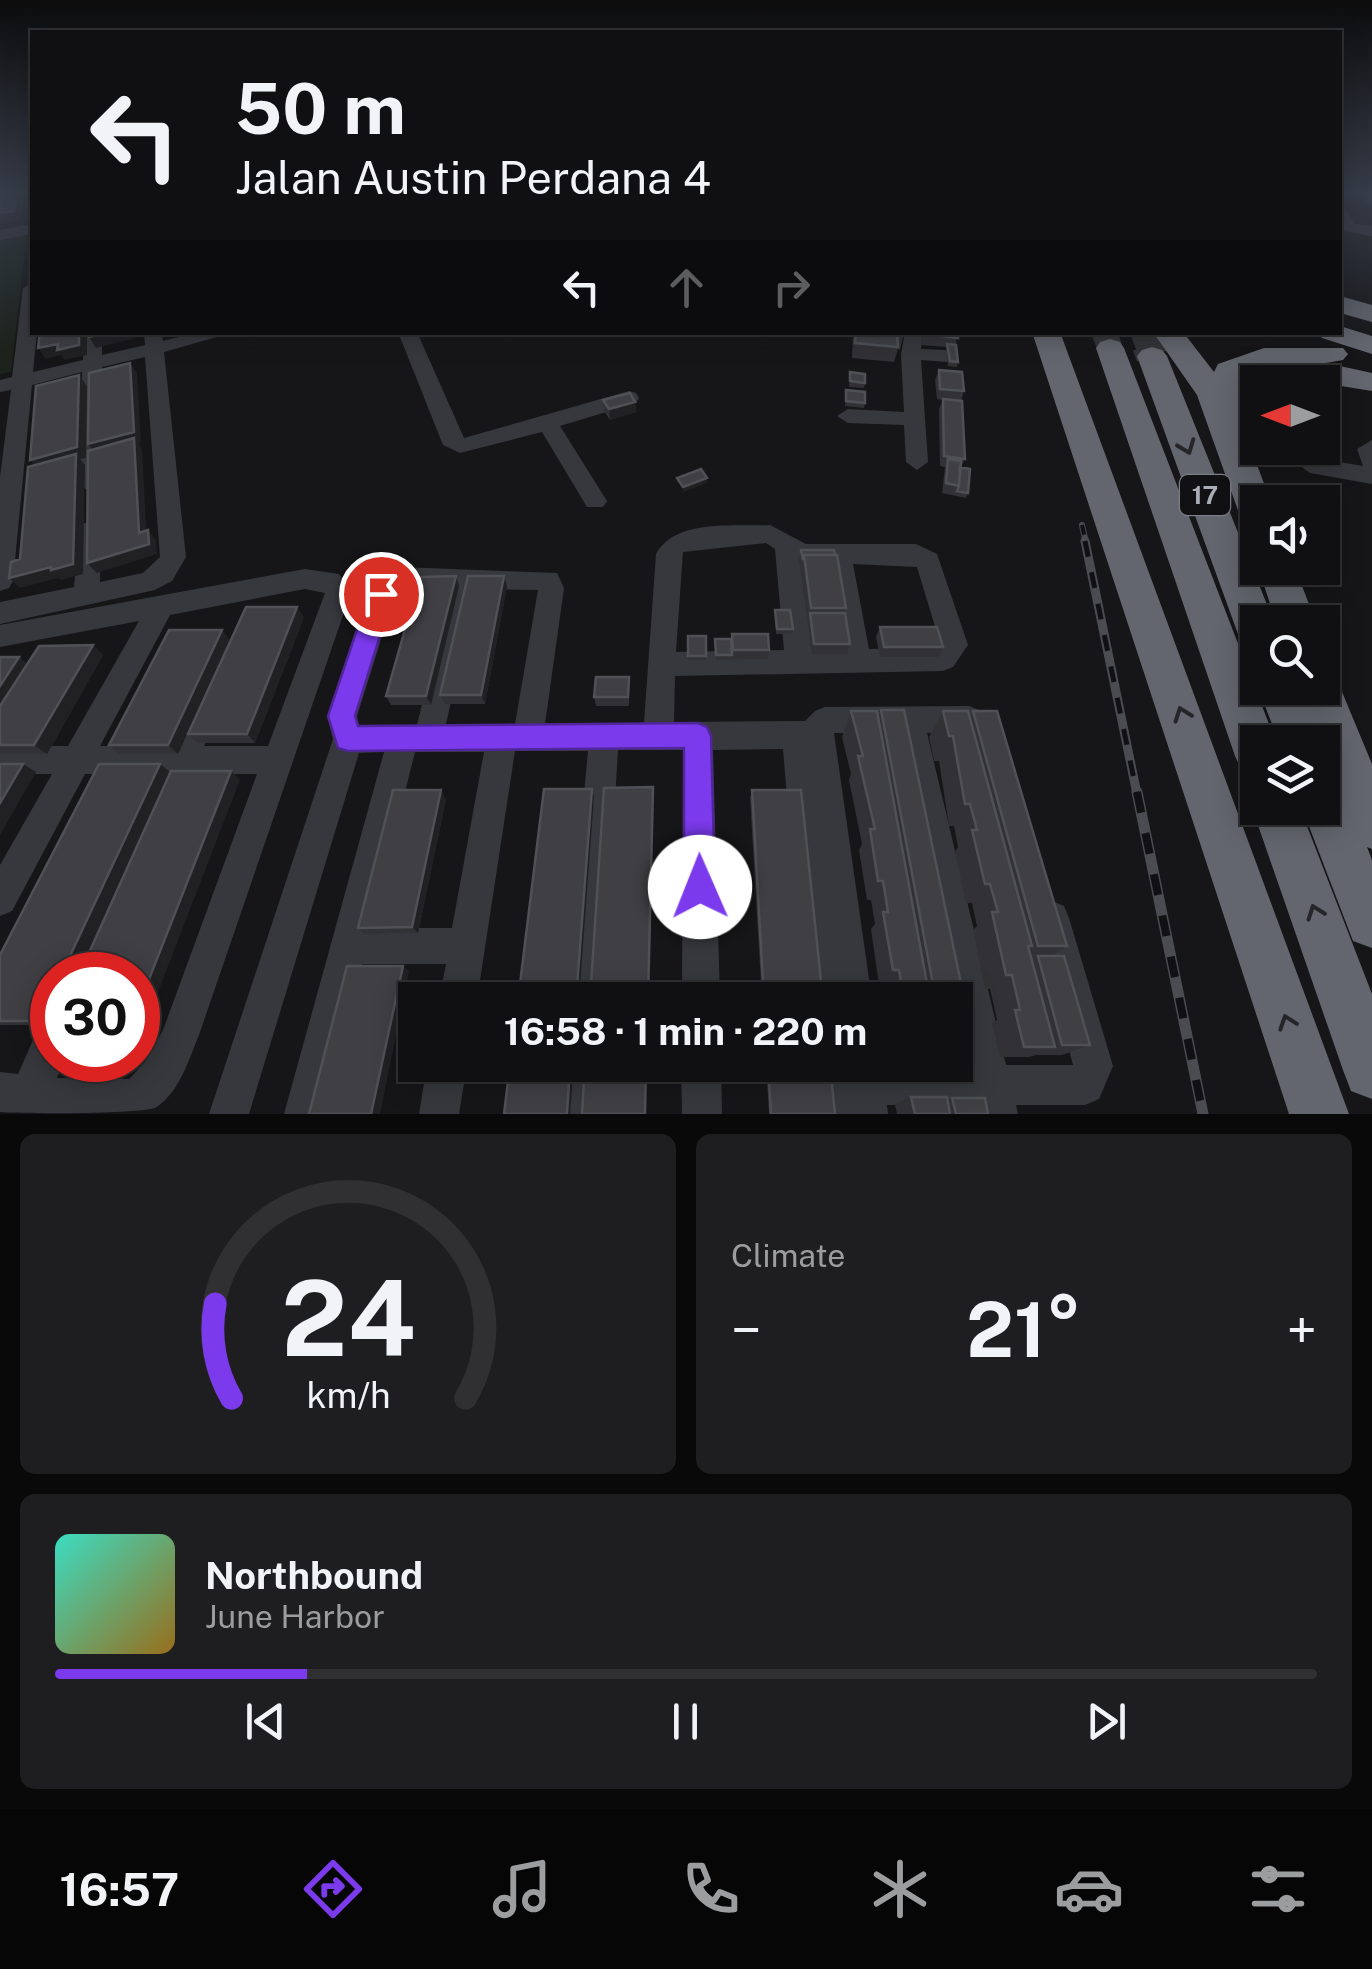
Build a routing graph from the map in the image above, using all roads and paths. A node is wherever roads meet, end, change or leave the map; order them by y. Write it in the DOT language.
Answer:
graph roads {
  1 [pos="1342,296"];
  2 [pos="1342,305"];
  3 [pos="1372,305"];
  4 [pos="30,307"];
  5 [pos="1372,314"];
  6 [pos="1342,322"];
  7 [pos="1372,330"];
  8 [pos="94,335"];
  9 [pos="204,335"];
  10 [pos="408,335"];
  11 [pos="1033,335"];
  12 [pos="1047,335"];
  13 [pos="1285,335"];
  14 [pos="153,341"];
  15 [pos="913,343"];
  16 [pos="1332,343"];
  17 [pos="1160,344"];
  18 [pos="1372,344"];
  19 [pos="1110,348"];
  20 [pos="947,356"];
  21 [pos="94,364"];
  22 [pos="1372,366"];
  23 [pos="1340,377"];
  24 [pos="1372,382"];
  25 [pos="11,384"];
  26 [pos="629,398"];
  27 [pos="1221,410"];
  28 [pos="848,416"];
  29 [pos="915,419"];
  30 [pos="548,424"];
  31 [pos="1372,448"];
  32 [pos="100,458"];
  33 [pos="917,462"];
  34 [pos="1372,463"];
  35 [pos="1310,465"];
  36 [pos="1372,476"];
  37 [pos="5,483"];
  38 [pos="1247,485"];
  39 [pos="594,501"];
  40 [pos="1109,517"];
  41 [pos="787,543"];
  42 [pos="839,554"];
  43 [pos="466,577"];
  44 [pos="0,582"];
  45 [pos="260,589"];
  46 [pos="87,594"];
  47 [pos="1248,605"];
  48 [pos="160,608"];
  49 [pos="0,613"];
  50 [pos="244,623"];
  51 [pos="62,624"];
  52 [pos="0,636"];
  53 [pos="41,656"];
  54 [pos="799,662"];
  55 [pos="857,662"];
  56 [pos="663,664"];
  57 [pos="221,675"];
  58 [pos="1325,705"];
  59 [pos="909,720"];
  60 [pos="1247,725"];
  61 [pos="1000,732"];
  62 [pos="808,735"];
  63 [pos="604,736"];
  64 [pos="658,736"];
  65 [pos="698,736"];
  66 [pos="515,737"];
  67 [pos="348,739"];
  68 [pos="416,739"];
  69 [pos="0,760"];
  70 [pos="76,760"];
  71 [pos="182,760"];
  72 [pos="280,760"];
  73 [pos="1347,774"];
  74 [pos="1282,825"];
  75 [pos="1372,825"];
  76 [pos="149,832"];
  77 [pos="1041,879"];
  78 [pos="0,899"];
  79 [pos="1372,922"];
  80 [pos="348,946"];
  81 [pos="467,946"];
  82 [pos="461,982"];
  83 [pos="585,982"];
  84 [pos="701,982"];
  85 [pos="822,982"];
  86 [pos="850,982"];
  87 [pos="1372,1070"];
  88 [pos="444,1082"];
  89 [pos="578,1082"];
  90 [pos="701,1082"];
  91 [pos="831,1082"];
  92 [pos="865,1088"];
  93 [pos="15,1092"];
  94 [pos="996,1100"];
  95 [pos="229,1114"];
  96 [pos="304,1114"];
  97 [pos="439,1114"];
  98 [pos="575,1114"];
  99 [pos="702,1114"];
  100 [pos="834,1114"];
  101 [pos="1319,1114"];
  1 -- 3 [label="highway"];
  2 -- 5 [label="highway"];
  4 -- 25 [label="street"];
  6 -- 7 [label="highway"];
  8 -- 21 [label="street"];
  9 -- 14 [label="street"];
  10 -- 30 [label="street"];
  11 -- 40 [label="highway"];
  12 -- 40 [label="highway"];
  13 -- 16 [label="highway"];
  14 -- 21 [label="street"];
  14 -- 46 [label="street"];
  15 -- 20 [label="street"];
  15 -- 29 [label="street"];
  16 -- 18 [label="highway"];
  16 -- 22 [label="highway"];
  16 -- 27 [label="highway"];
  17 -- 27 [label="highway"];
  17 -- 47 [label="highway, 17, one-way"];
  19 -- 60 [label="highway, 17"];
  21 -- 25 [label="street"];
  21 -- 32 [label="street"];
  23 -- 24 [label="highway"];
  25 -- 37 [label="street"];
  26 -- 30 [label="street"];
  27 -- 38 [label="highway"];
  28 -- 29 [label="street"];
  29 -- 33 [label="street"];
  30 -- 39 [label="street"];
  31 -- 34 [label="street"];
  32 -- 37 [label="street"];
  32 -- 46 [label="street"];
  35 -- 36 [label="street"];
  37 -- 44 [label="street"];
  101 -- 40 [label="highway, one-way"];
  41 -- 42 [label="street"];
  41 -- 54 [label="street"];
  41 -- 56 [label="street"];
  42 -- 55 [label="street"];
  42 -- 55 [label="street"];
  43 -- 66 [label="street"];
  43 -- 67 [label="street"];
  43 -- 68 [label="street"];
  45 -- 48 [label="street"];
  45 -- 50 [label="street"];
  45 -- 72 [label="street"];
  46 -- 49 [label="street"];
  48 -- 51 [label="street"];
  48 -- 70 [label="street"];
  51 -- 52 [label="street"];
  51 -- 53 [label="street"];
  54 -- 55 [label="street"];
  54 -- 56 [label="street"];
  56 -- 64 [label="street"];
  57 -- 71 [label="street"];
  58 -- 73 [label="highway"];
  59 -- 61 [label="street"];
  59 -- 62 [label="street"];
  59 -- 94 [label="street"];
  62 -- 65 [label="street"];
  62 -- 85 [label="street"];
  62 -- 86 [label="street"];
  63 -- 64 [label="street"];
  63 -- 66 [label="street"];
  63 -- 83 [label="street"];
  64 -- 65 [label="street"];
  65 -- 84 [label="street"];
  66 -- 68 [label="street"];
  66 -- 81 [label="street"];
  67 -- 68 [label="street"];
  67 -- 95 [label="street"];
  68 -- 80 [label="street"];
  69 -- 70 [label="street"];
  70 -- 71 [label="street"];
  70 -- 78 [label="street"];
  71 -- 72 [label="street"];
  71 -- 76 [label="street"];
  72 -- 93 [label="street"];
  73 -- 75 [label="highway"];
  73 -- 79 [label="highway"];
  87 -- 74 [label="highway, one-way"];
  77 -- 94 [label="street"];
  80 -- 81 [label="street"];
  80 -- 96 [label="street"];
  81 -- 82 [label="street"];
  88 -- 97 [label="street"];
  89 -- 98 [label="street"];
  90 -- 99 [label="street"];
  91 -- 100 [label="street"];
  92 -- 94 [label="street"];
}
